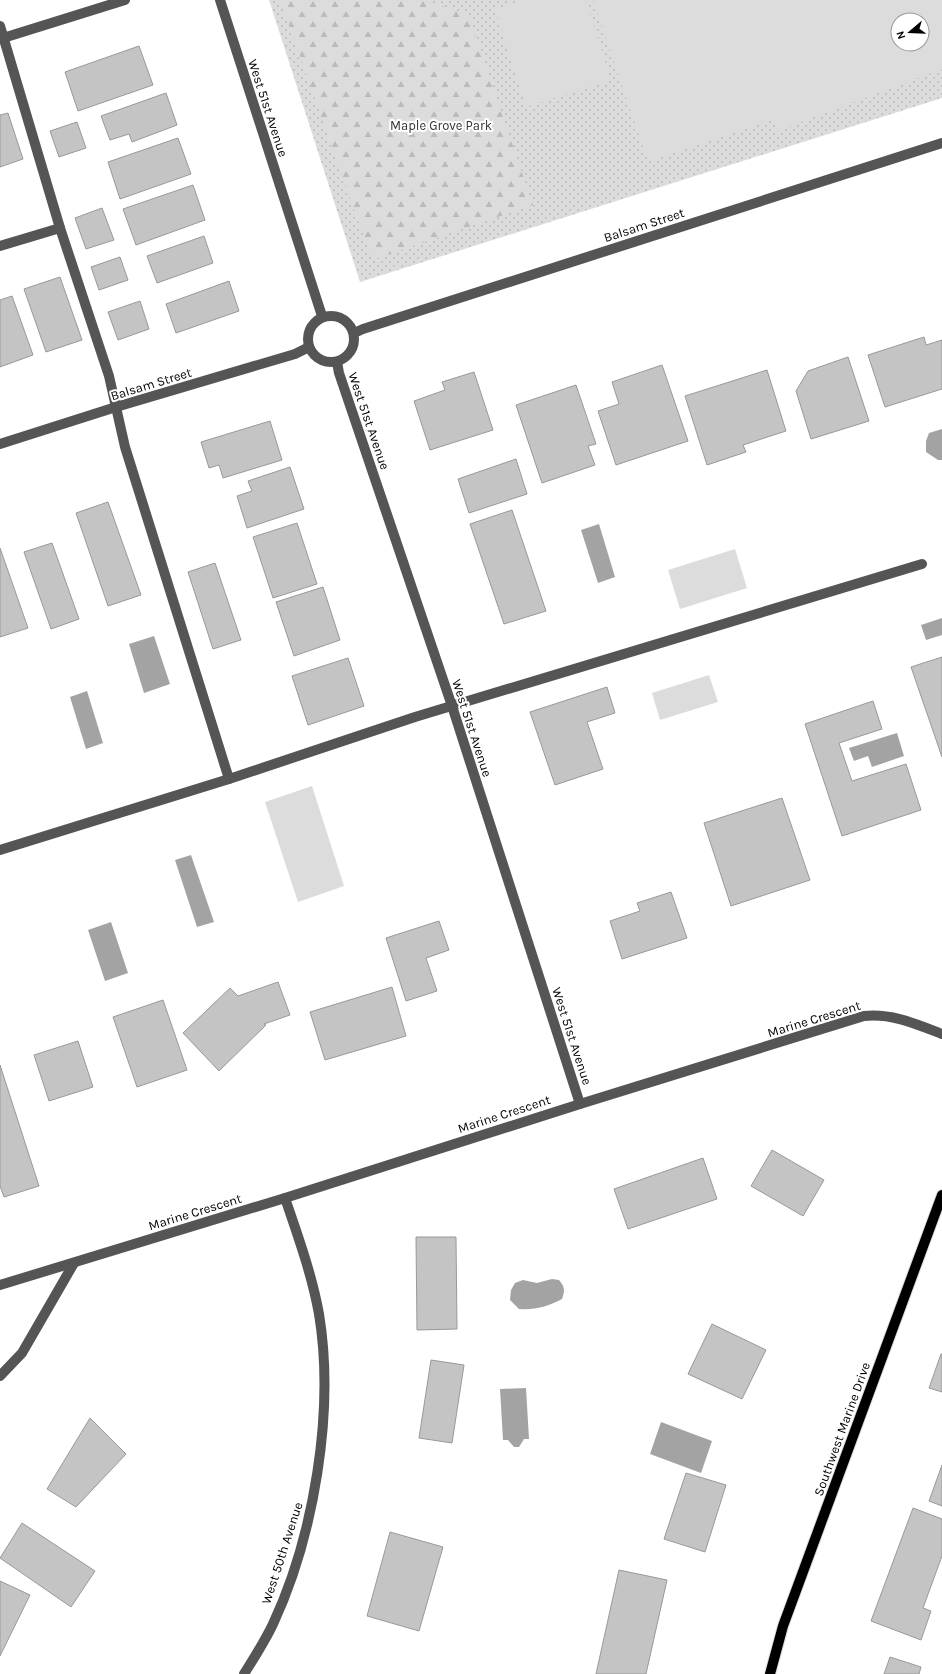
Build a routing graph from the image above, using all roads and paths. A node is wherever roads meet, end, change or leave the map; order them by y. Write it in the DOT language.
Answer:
graph roads {
  1 [pos="125,0"];
  2 [pos="220,0"];
  3 [pos="0,26"];
  4 [pos="2,38"];
  5 [pos="942,143"];
  6 [pos="60,228"];
  7 [pos="0,246"];
  8 [pos="322,316"];
  9 [pos="354,333"];
  10 [pos="309,347"];
  11 [pos="337,362"];
  12 [pos="116,407"];
  13 [pos="0,444"];
  14 [pos="922,564"];
  15 [pos="452,706"];
  16 [pos="229,779"];
  17 [pos="0,850"];
  18 [pos="942,1034"];
  19 [pos="580,1104"];
  20 [pos="942,1195"];
  21 [pos="285,1198"];
  22 [pos="74,1263"];
  23 [pos="0,1285"];
  24 [pos="0,1376"];
  25 [pos="244,1674"];
  26 [pos="770,1674"];
  1 -- 4 [label="street"];
  2 -- 8 [label="street, West 51st Avenue"];
  3 -- 4 [label="street"];
  4 -- 6 [label="street"];
  5 -- 9 [label="street, Balsam Street"];
  6 -- 7 [label="street"];
  6 -- 12 [label="street"];
  8 -- 9 [label="street"];
  8 -- 10 [label="street"];
  9 -- 11 [label="street"];
  10 -- 11 [label="street"];
  10 -- 12 [label="street, Balsam Street"];
  11 -- 15 [label="street, West 51st Avenue"];
  12 -- 13 [label="street, Balsam Street"];
  12 -- 16 [label="street"];
  14 -- 15 [label="street"];
  15 -- 16 [label="street"];
  15 -- 19 [label="street, West 51st Avenue"];
  16 -- 17 [label="street"];
  18 -- 19 [label="street, Marine Crescent"];
  19 -- 21 [label="street, Marine Crescent"];
  20 -- 26 [label="main road, Southwest Marine Drive"];
  21 -- 22 [label="street, Marine Crescent"];
  21 -- 25 [label="street, West 50th Avenue"];
  22 -- 23 [label="street, Marine Crescent"];
  22 -- 24 [label="street"];
}
